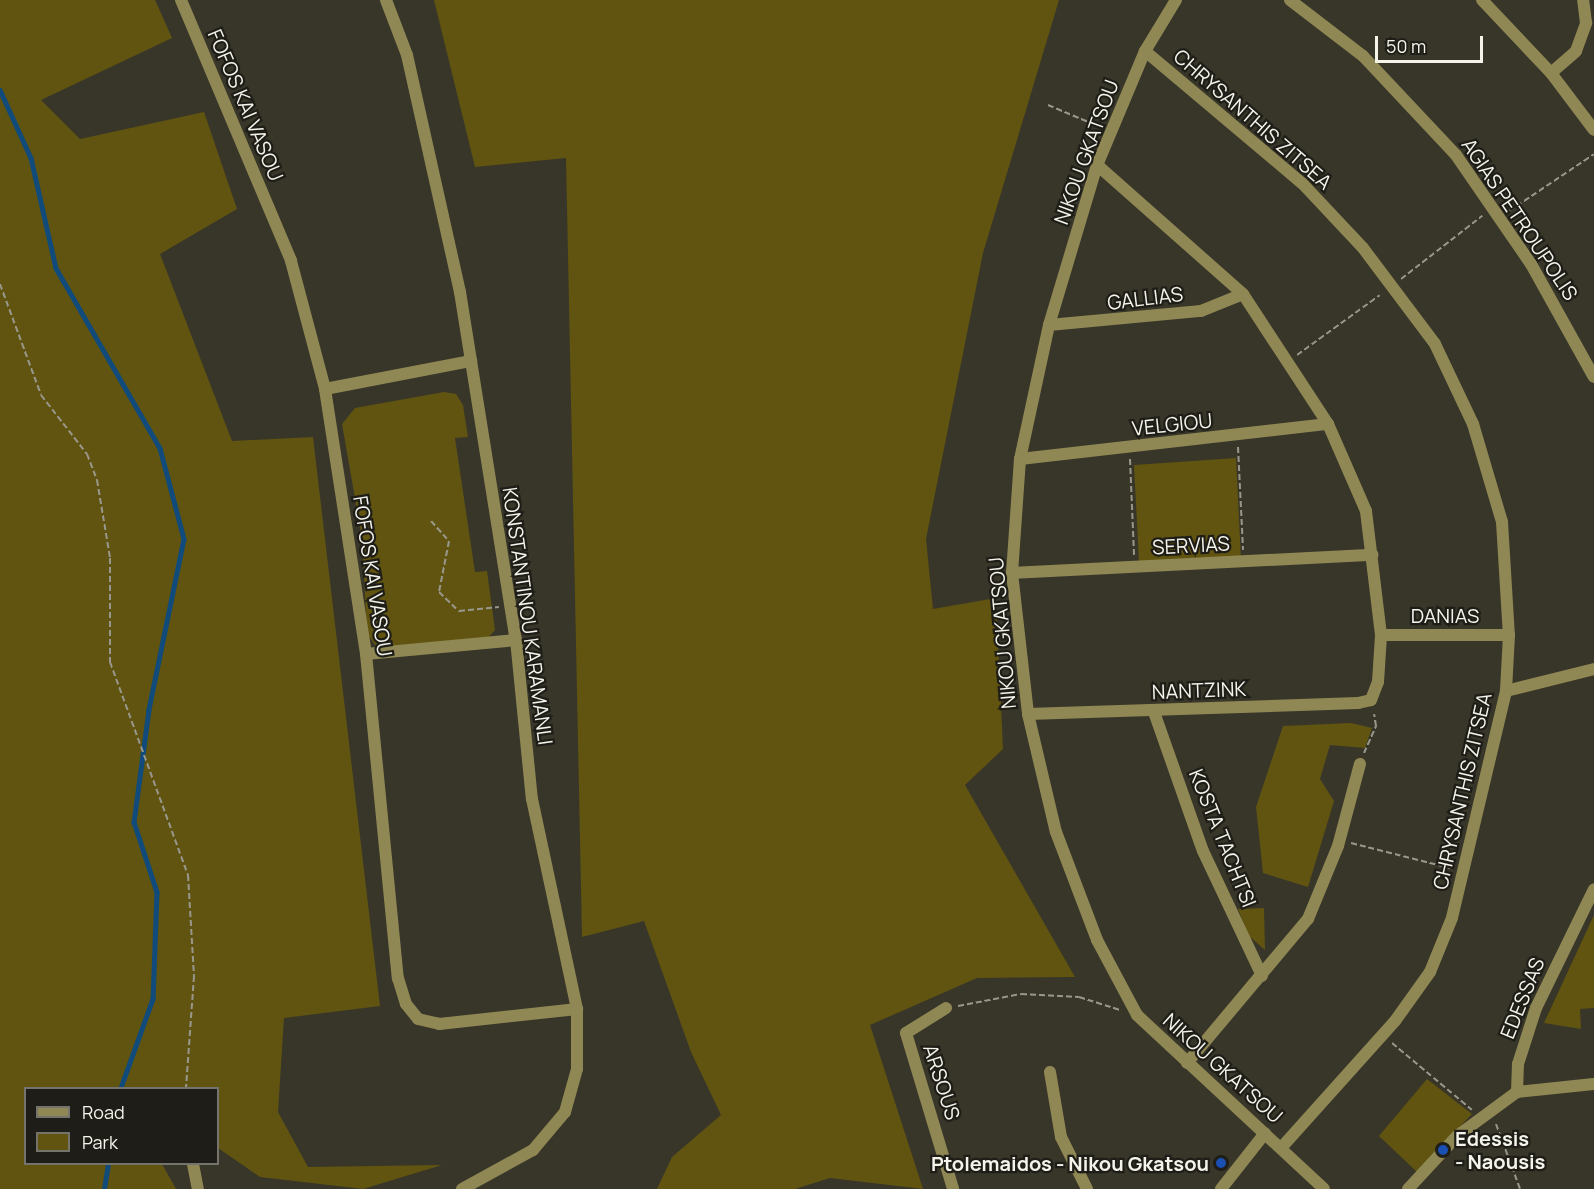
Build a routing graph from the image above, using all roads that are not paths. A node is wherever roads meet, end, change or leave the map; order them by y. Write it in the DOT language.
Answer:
graph roads {
  1 [pos="181,0"];
  2 [pos="386,0"];
  3 [pos="1176,0"];
  4 [pos="1290,0"];
  5 [pos="1482,0"];
  6 [pos="1583,0"];
  7 [pos="1145,51"];
  8 [pos="1551,73"];
  9 [pos="1594,130"];
  10 [pos="1097,165"];
  11 [pos="1243,294"];
  12 [pos="1049,325"];
  13 [pos="471,361"];
  14 [pos="1594,377"];
  15 [pos="325,389"];
  16 [pos="1328,423"];
  17 [pos="1020,459"];
  18 [pos="1373,555"];
  19 [pos="1012,573"];
  20 [pos="1509,634"];
  21 [pos="1381,635"];
  22 [pos="516,640"];
  23 [pos="366,654"];
  24 [pos="1594,669"];
  25 [pos="1506,691"];
  26 [pos="1154,712"];
  27 [pos="1028,714"];
  28 [pos="1359,764"];
  29 [pos="1594,889"];
  30 [pos="1262,976"];
  31 [pos="946,1008"];
  32 [pos="577,1009"];
  33 [pos="1187,1063"];
  34 [pos="1050,1072"];
  35 [pos="1594,1084"];
  36 [pos="1517,1092"];
  37 [pos="1265,1133"];
  38 [pos="1282,1147"];
  39 [pos="193,1165"];
  40 [pos="198,1189"];
  41 [pos="462,1189"];
  42 [pos="953,1189"];
  43 [pos="1087,1189"];
  44 [pos="1221,1189"];
  45 [pos="1324,1189"];
  46 [pos="1408,1189"];
  1 -- 15 [label="street, FOFOS KAI VASOU"];
  2 -- 13 [label="street, KONSTANTINOU KARAMANLI"];
  3 -- 7 [label="street, NIKOU GKATSOU"];
  4 -- 14 [label="street, AGIAS PETROUPOLIS"];
  5 -- 8 [label="street"];
  6 -- 8 [label="street"];
  7 -- 10 [label="street, NIKOU GKATSOU"];
  7 -- 20 [label="street, CHRYSANTHIS ZITSEA"];
  8 -- 9 [label="street"];
  10 -- 11 [label="street"];
  10 -- 12 [label="street, NIKOU GKATSOU"];
  11 -- 12 [label="street, GALLIAS"];
  11 -- 16 [label="street"];
  12 -- 17 [label="street, NIKOU GKATSOU"];
  13 -- 15 [label="street"];
  13 -- 22 [label="street, KONSTANTINOU KARAMANLI"];
  15 -- 23 [label="street, FOFOS KAI VASOU"];
  16 -- 17 [label="street, VELGIOU"];
  16 -- 18 [label="street"];
  17 -- 19 [label="street, NIKOU GKATSOU"];
  18 -- 19 [label="street, SERVIAS"];
  18 -- 21 [label="street"];
  19 -- 27 [label="street, NIKOU GKATSOU"];
  20 -- 21 [label="street, DANIAS"];
  20 -- 25 [label="street, CHRYSANTHIS ZITSEA"];
  21 -- 26 [label="street, NANTZINK"];
  22 -- 23 [label="street"];
  22 -- 32 [label="street, KONSTANTINOU KARAMANLI"];
  23 -- 32 [label="street, FOFOS KAI VASOU"];
  24 -- 25 [label="street"];
  25 -- 38 [label="street, CHRYSANTHIS ZITSEA"];
  26 -- 27 [label="street, NANTZINK"];
  26 -- 30 [label="street, KOSTA TACHTSI"];
  27 -- 33 [label="street, NIKOU GKATSOU"];
  28 -- 30 [label="street"];
  29 -- 36 [label="street, EDESSAS"];
  30 -- 33 [label="street"];
  31 -- 42 [label="street, ARSOUS"];
  32 -- 41 [label="street, KONSTANTINOU KARAMANLI"];
  33 -- 37 [label="street, NIKOU GKATSOU"];
  34 -- 43 [label="street"];
  35 -- 36 [label="street"];
  36 -- 46 [label="street"];
  37 -- 38 [label="street, NIKOU GKATSOU"];
  37 -- 44 [label="street"];
  38 -- 45 [label="street, NIKOU GKATSOU"];
  39 -- 40 [label="street"];
}
